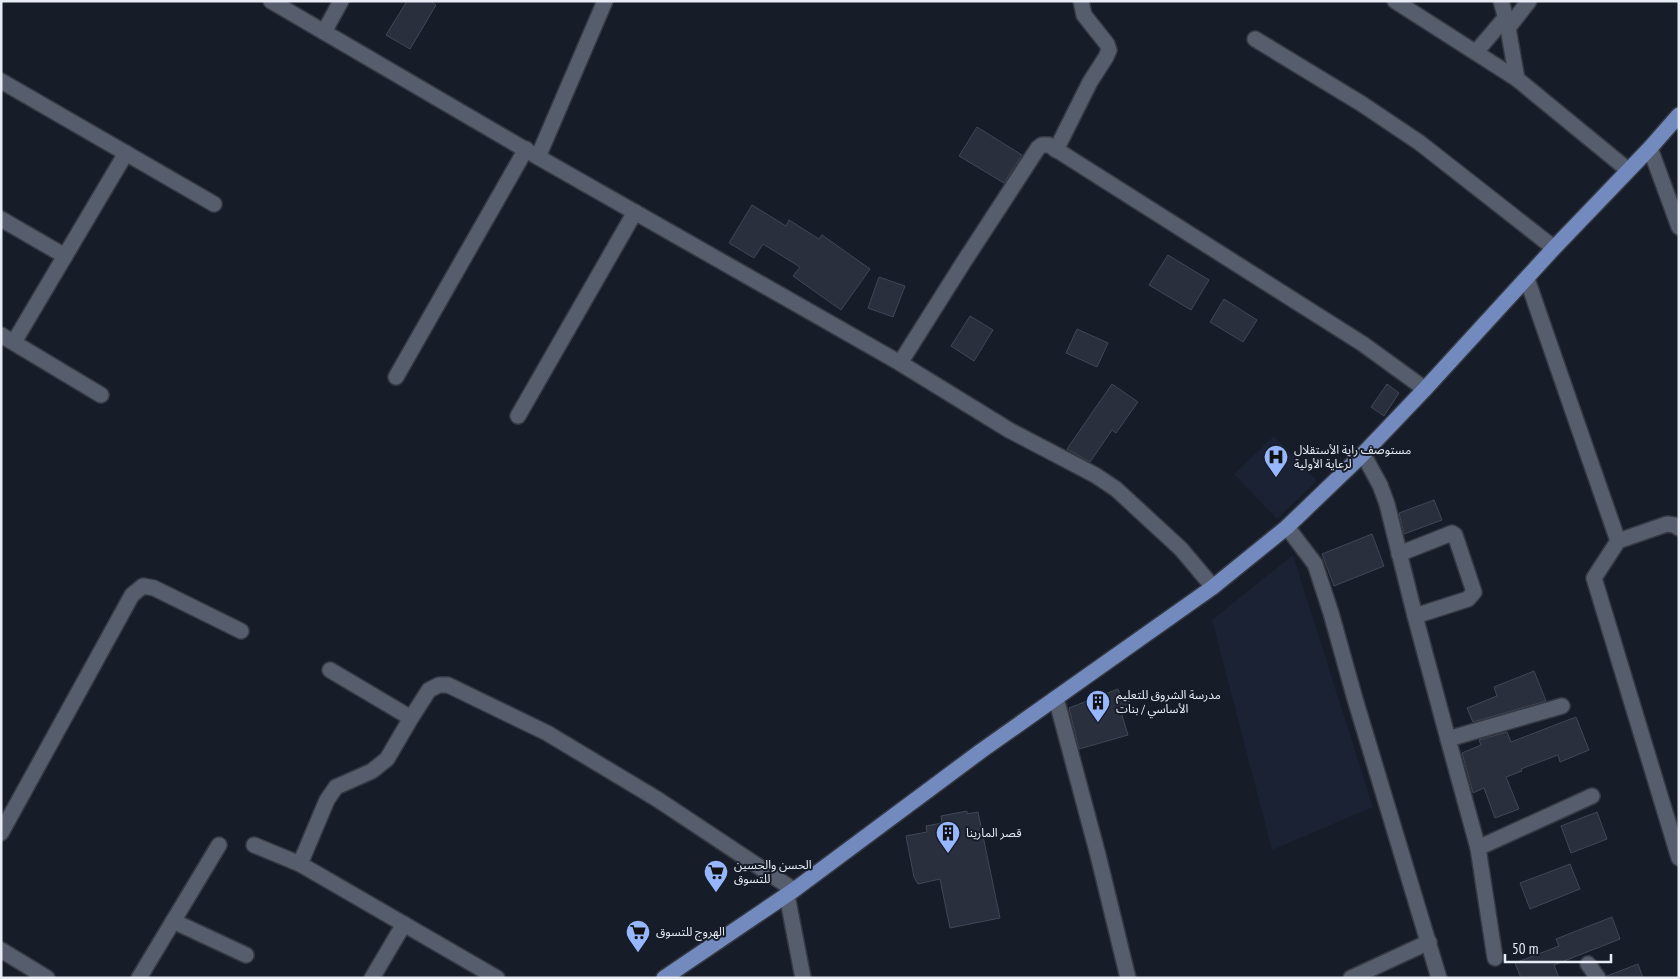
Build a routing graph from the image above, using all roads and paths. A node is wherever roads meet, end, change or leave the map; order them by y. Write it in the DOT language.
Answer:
graph roads {
  1 [pos="271,1"];
  2 [pos="341,1"];
  3 [pos="605,1"];
  4 [pos="1081,1"];
  5 [pos="1395,1"];
  6 [pos="1501,1"];
  7 [pos="1529,1"];
  8 [pos="1507,23"];
  9 [pos="324,32"];
  10 [pos="1255,39"];
  11 [pos="1476,52"];
  12 [pos="1517,79"];
  13 [pos="1,81"];
  14 [pos="1679,115"];
  15 [pos="1650,148"];
  16 [pos="1056,150"];
  17 [pos="126,153"];
  18 [pos="532,153"];
  19 [pos="1628,170"];
  20 [pos="214,204"];
  21 [pos="635,212"];
  22 [pos="1,219"];
  23 [pos="1679,227"];
  24 [pos="1554,248"];
  25 [pos="65,256"];
  26 [pos="1527,279"];
  27 [pos="8,338"];
  28 [pos="900,363"];
  29 [pos="396,377"];
  30 [pos="1425,390"];
  31 [pos="101,395"];
  32 [pos="518,416"];
  33 [pos="1363,454"];
  34 [pos="1287,526"];
  35 [pos="1679,528"];
  36 [pos="1618,541"];
  37 [pos="1399,554"];
  38 [pos="1213,587"];
  39 [pos="1415,616"];
  40 [pos="241,631"];
  41 [pos="330,670"];
  42 [pos="1056,698"];
  43 [pos="1562,706"];
  44 [pos="411,718"];
  45 [pos="1448,739"];
  46 [pos="1592,796"];
  47 [pos="1,833"];
  48 [pos="219,845"];
  49 [pos="254,845"];
  50 [pos="1478,848"];
  51 [pos="1679,858"];
  52 [pos="300,864"];
  53 [pos="791,892"];
  54 [pos="173,921"];
  55 [pos="404,924"];
  56 [pos="1429,942"];
  57 [pos="1,950"];
  58 [pos="246,955"];
  59 [pos="1495,958"];
  60 [pos="1588,964"];
  61 [pos="46,978"];
  62 [pos="139,978"];
  63 [pos="372,978"];
  64 [pos="498,978"];
  65 [pos="664,978"];
  66 [pos="803,978"];
  67 [pos="1128,978"];
  68 [pos="1351,978"];
  69 [pos="1439,978"];
  70 [pos="1598,978"];
  1 -- 9 [label="street"];
  2 -- 9 [label="street"];
  3 -- 18 [label="street"];
  4 -- 16 [label="street"];
  5 -- 11 [label="street"];
  6 -- 8 [label="street"];
  7 -- 8 [label="street"];
  8 -- 11 [label="street"];
  8 -- 12 [label="street"];
  9 -- 18 [label="street"];
  10 -- 24 [label="street"];
  11 -- 12 [label="street"];
  12 -- 19 [label="street"];
  13 -- 17 [label="street"];
  14 -- 15 [label="main road"];
  15 -- 19 [label="main road"];
  15 -- 23 [label="street"];
  16 -- 28 [label="street"];
  16 -- 30 [label="street"];
  17 -- 20 [label="street"];
  17 -- 25 [label="street"];
  18 -- 21 [label="street"];
  18 -- 29 [label="street"];
  19 -- 24 [label="main road"];
  21 -- 28 [label="street"];
  21 -- 32 [label="street"];
  22 -- 25 [label="street"];
  24 -- 26 [label="main road"];
  25 -- 27 [label="street"];
  26 -- 30 [label="main road"];
  26 -- 36 [label="street"];
  27 -- 31 [label="street"];
  28 -- 38 [label="street"];
  30 -- 33 [label="main road"];
  33 -- 34 [label="main road"];
  33 -- 37 [label="street"];
  34 -- 38 [label="main road"];
  34 -- 56 [label="street"];
  35 -- 36 [label="street"];
  36 -- 51 [label="street"];
  37 -- 39 [label="street"];
  37 -- 39 [label="street"];
  38 -- 42 [label="main road"];
  39 -- 45 [label="street"];
  40 -- 47 [label="street"];
  41 -- 44 [label="street"];
  42 -- 53 [label="main road"];
  42 -- 67 [label="street"];
  43 -- 45 [label="street"];
  44 -- 52 [label="street"];
  44 -- 53 [label="street"];
  45 -- 50 [label="street"];
  46 -- 50 [label="street"];
  48 -- 54 [label="street"];
  49 -- 52 [label="street"];
  50 -- 59 [label="street"];
  52 -- 55 [label="street"];
  53 -- 65 [label="main road"];
  53 -- 66 [label="street"];
  54 -- 58 [label="street"];
  54 -- 62 [label="street"];
  55 -- 63 [label="street"];
  55 -- 64 [label="street"];
  56 -- 68 [label="street"];
  56 -- 69 [label="street"];
  57 -- 61 [label="street"];
  60 -- 70 [label="street"];
}
